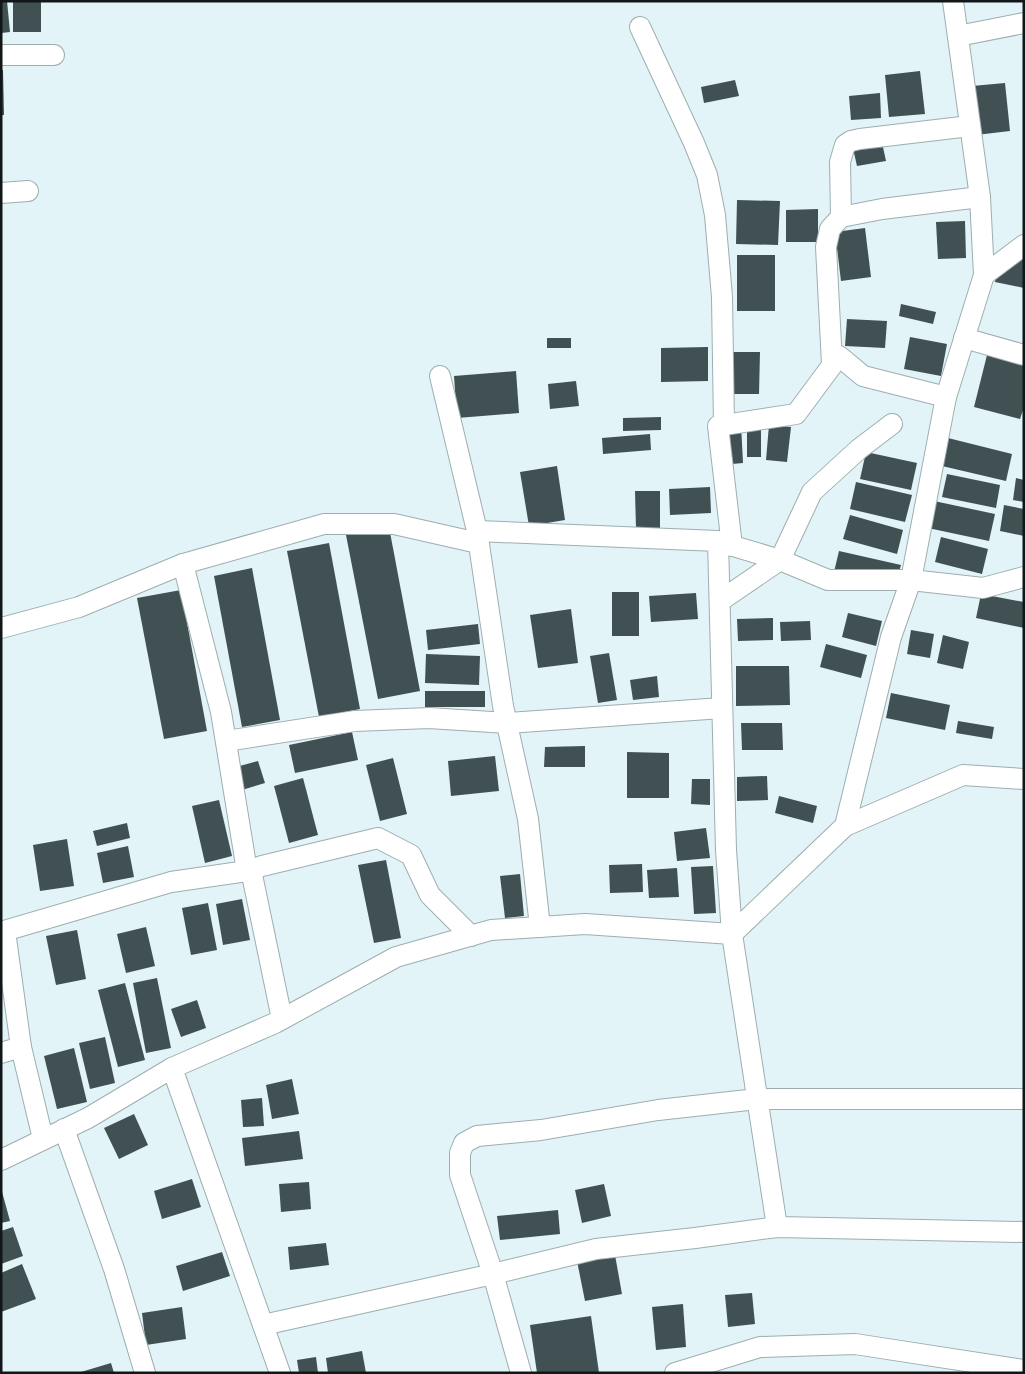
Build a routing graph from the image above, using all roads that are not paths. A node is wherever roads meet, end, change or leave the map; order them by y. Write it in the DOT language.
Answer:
graph roads {
  1 [pos="953,1"];
  2 [pos="1024,23"];
  3 [pos="640,27"];
  4 [pos="958,36"];
  5 [pos="54,55"];
  6 [pos="1,56"];
  7 [pos="970,126"];
  8 [pos="28,192"];
  9 [pos="1,193"];
  10 [pos="980,197"];
  11 [pos="841,217"];
  12 [pos="1024,245"];
  13 [pos="984,275"];
  14 [pos="964,338"];
  15 [pos="1024,355"];
  16 [pos="832,364"];
  17 [pos="440,376"];
  18 [pos="946,397"];
  19 [pos="892,424"];
  20 [pos="724,425"];
  21 [pos="478,537"];
  22 [pos="725,543"];
  23 [pos="780,560"];
  24 [pos="183,564"];
  25 [pos="1024,577"];
  26 [pos="911,580"];
  27 [pos="720,601"];
  28 [pos="1,628"];
  29 [pos="722,708"];
  30 [pos="507,723"];
  31 [pos="226,741"];
  32 [pos="1024,779"];
  33 [pos="846,826"];
  34 [pos="249,870"];
  35 [pos="540,927"];
  36 [pos="3,932"];
  37 [pos="732,934"];
  38 [pos="470,936"];
  39 [pos="282,1019"];
  40 [pos="22,1047"];
  41 [pos="1,1053"];
  42 [pos="172,1068"];
  43 [pos="757,1099"];
  44 [pos="1024,1099"];
  45 [pos="64,1130"];
  46 [pos="44,1139"];
  47 [pos="1,1160"];
  48 [pos="777,1227"];
  49 [pos="1024,1232"];
  50 [pos="493,1274"];
  51 [pos="263,1325"];
  52 [pos="1024,1370"];
  53 [pos="145,1373"];
  54 [pos="280,1373"];
  55 [pos="521,1373"];
  56 [pos="674,1373"];
  1 -- 4 [label="street"];
  2 -- 4 [label="street"];
  3 -- 20 [label="street"];
  4 -- 7 [label="street"];
  5 -- 6 [label="street"];
  7 -- 10 [label="street"];
  7 -- 11 [label="street"];
  8 -- 9 [label="street"];
  10 -- 11 [label="street"];
  10 -- 13 [label="street"];
  11 -- 16 [label="street"];
  12 -- 13 [label="street"];
  13 -- 14 [label="street"];
  14 -- 15 [label="street"];
  14 -- 18 [label="street"];
  16 -- 18 [label="street"];
  16 -- 20 [label="street"];
  17 -- 21 [label="street"];
  18 -- 26 [label="street"];
  19 -- 23 [label="street"];
  20 -- 22 [label="street"];
  21 -- 22 [label="street"];
  21 -- 24 [label="street"];
  21 -- 30 [label="street"];
  22 -- 23 [label="street"];
  22 -- 27 [label="street"];
  23 -- 26 [label="street"];
  23 -- 27 [label="street"];
  24 -- 28 [label="street"];
  24 -- 31 [label="street"];
  25 -- 26 [label="street"];
  26 -- 33 [label="street"];
  27 -- 29 [label="street"];
  29 -- 30 [label="street"];
  29 -- 37 [label="street"];
  30 -- 31 [label="street"];
  30 -- 35 [label="street"];
  31 -- 34 [label="street"];
  32 -- 33 [label="street"];
  33 -- 37 [label="street"];
  34 -- 36 [label="street"];
  34 -- 38 [label="street"];
  34 -- 39 [label="street"];
  35 -- 37 [label="street"];
  35 -- 38 [label="street"];
  36 -- 40 [label="street"];
  37 -- 43 [label="street"];
  38 -- 39 [label="street"];
  39 -- 42 [label="street"];
  40 -- 41 [label="street"];
  40 -- 46 [label="street"];
  42 -- 45 [label="street"];
  42 -- 51 [label="street"];
  43 -- 44 [label="street"];
  43 -- 48 [label="street"];
  43 -- 50 [label="street"];
  45 -- 46 [label="street"];
  45 -- 53 [label="street"];
  46 -- 47 [label="street"];
  48 -- 49 [label="street"];
  48 -- 50 [label="street"];
  50 -- 51 [label="street"];
  50 -- 55 [label="street"];
  51 -- 54 [label="street"];
  52 -- 56 [label="street"];
}
